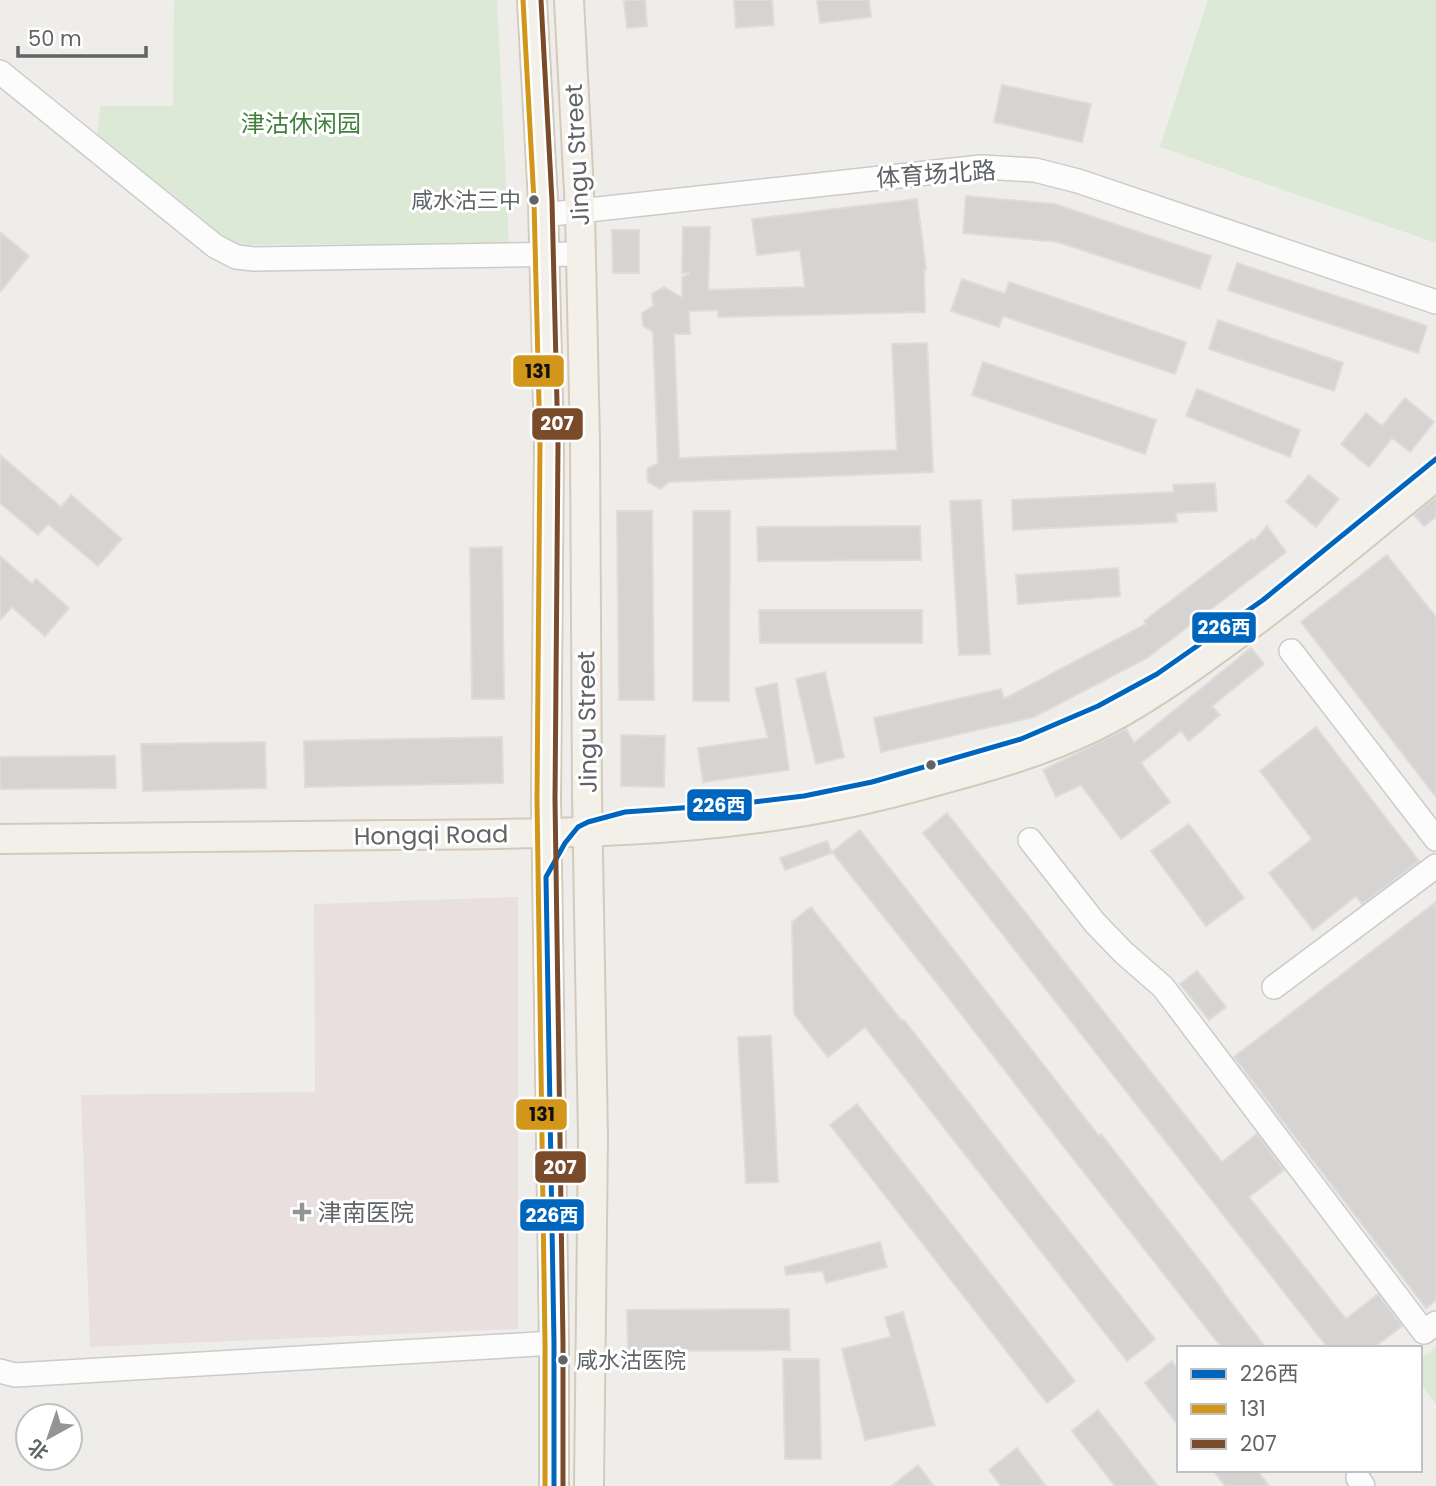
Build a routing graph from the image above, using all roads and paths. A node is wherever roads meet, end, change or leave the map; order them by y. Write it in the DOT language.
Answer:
graph roads {
  1 [pos="532,0"];
  2 [pos="569,0"];
  3 [pos="0,72"];
  4 [pos="580,204"];
  5 [pos="543,208"];
  6 [pos="580,254"];
  7 [pos="545,255"];
  8 [pos="1436,290"];
  9 [pos="1436,302"];
  10 [pos="1436,459"];
  11 [pos="1436,476"];
  12 [pos="1291,651"];
  13 [pos="625,821"];
  14 [pos="0,824"];
  15 [pos="572,825"];
  16 [pos="0,839"];
  17 [pos="1436,839"];
  18 [pos="1030,840"];
  19 [pos="1436,866"];
  20 [pos="588,878"];
  21 [pos="1274,987"];
  22 [pos="1436,1323"];
  23 [pos="554,1343"];
  24 [pos="0,1371"];
  25 [pos="554,1486"];
  26 [pos="589,1486"];
  1 -- 5 [label="main road, Jingu Street"];
  2 -- 4 [label="main road, Jingu Street"];
  3 -- 7 [label="street"];
  4 -- 5 [label="street, 体育场北路"];
  4 -- 6 [label="main road, Jingu Street"];
  4 -- 8 [label="street, 体育场北路"];
  4 -- 9 [label="street, 体育场北路"];
  5 -- 7 [label="main road, Jingu Street"];
  6 -- 7 [label="street"];
  6 -- 15 [label="main road, Jingu Street"];
  7 -- 15 [label="main road, Jingu Street"];
  10 -- 13 [label="main road, Hongqi Road"];
  11 -- 13 [label="main road, Hongqi Road"];
  12 -- 17 [label="street"];
  13 -- 15 [label="main road, Hongqi Road"];
  13 -- 20 [label="main road"];
  14 -- 15 [label="main road, Hongqi Road"];
  15 -- 16 [label="main road, Hongqi Road"];
  15 -- 20 [label="main road, Jingu Street"];
  15 -- 23 [label="main road, Jingu Street"];
  18 -- 22 [label="street"];
  19 -- 21 [label="street"];
  20 -- 26 [label="main road, Jingu Street"];
  23 -- 24 [label="street"];
  23 -- 25 [label="main road, Jingu Street"];
}
